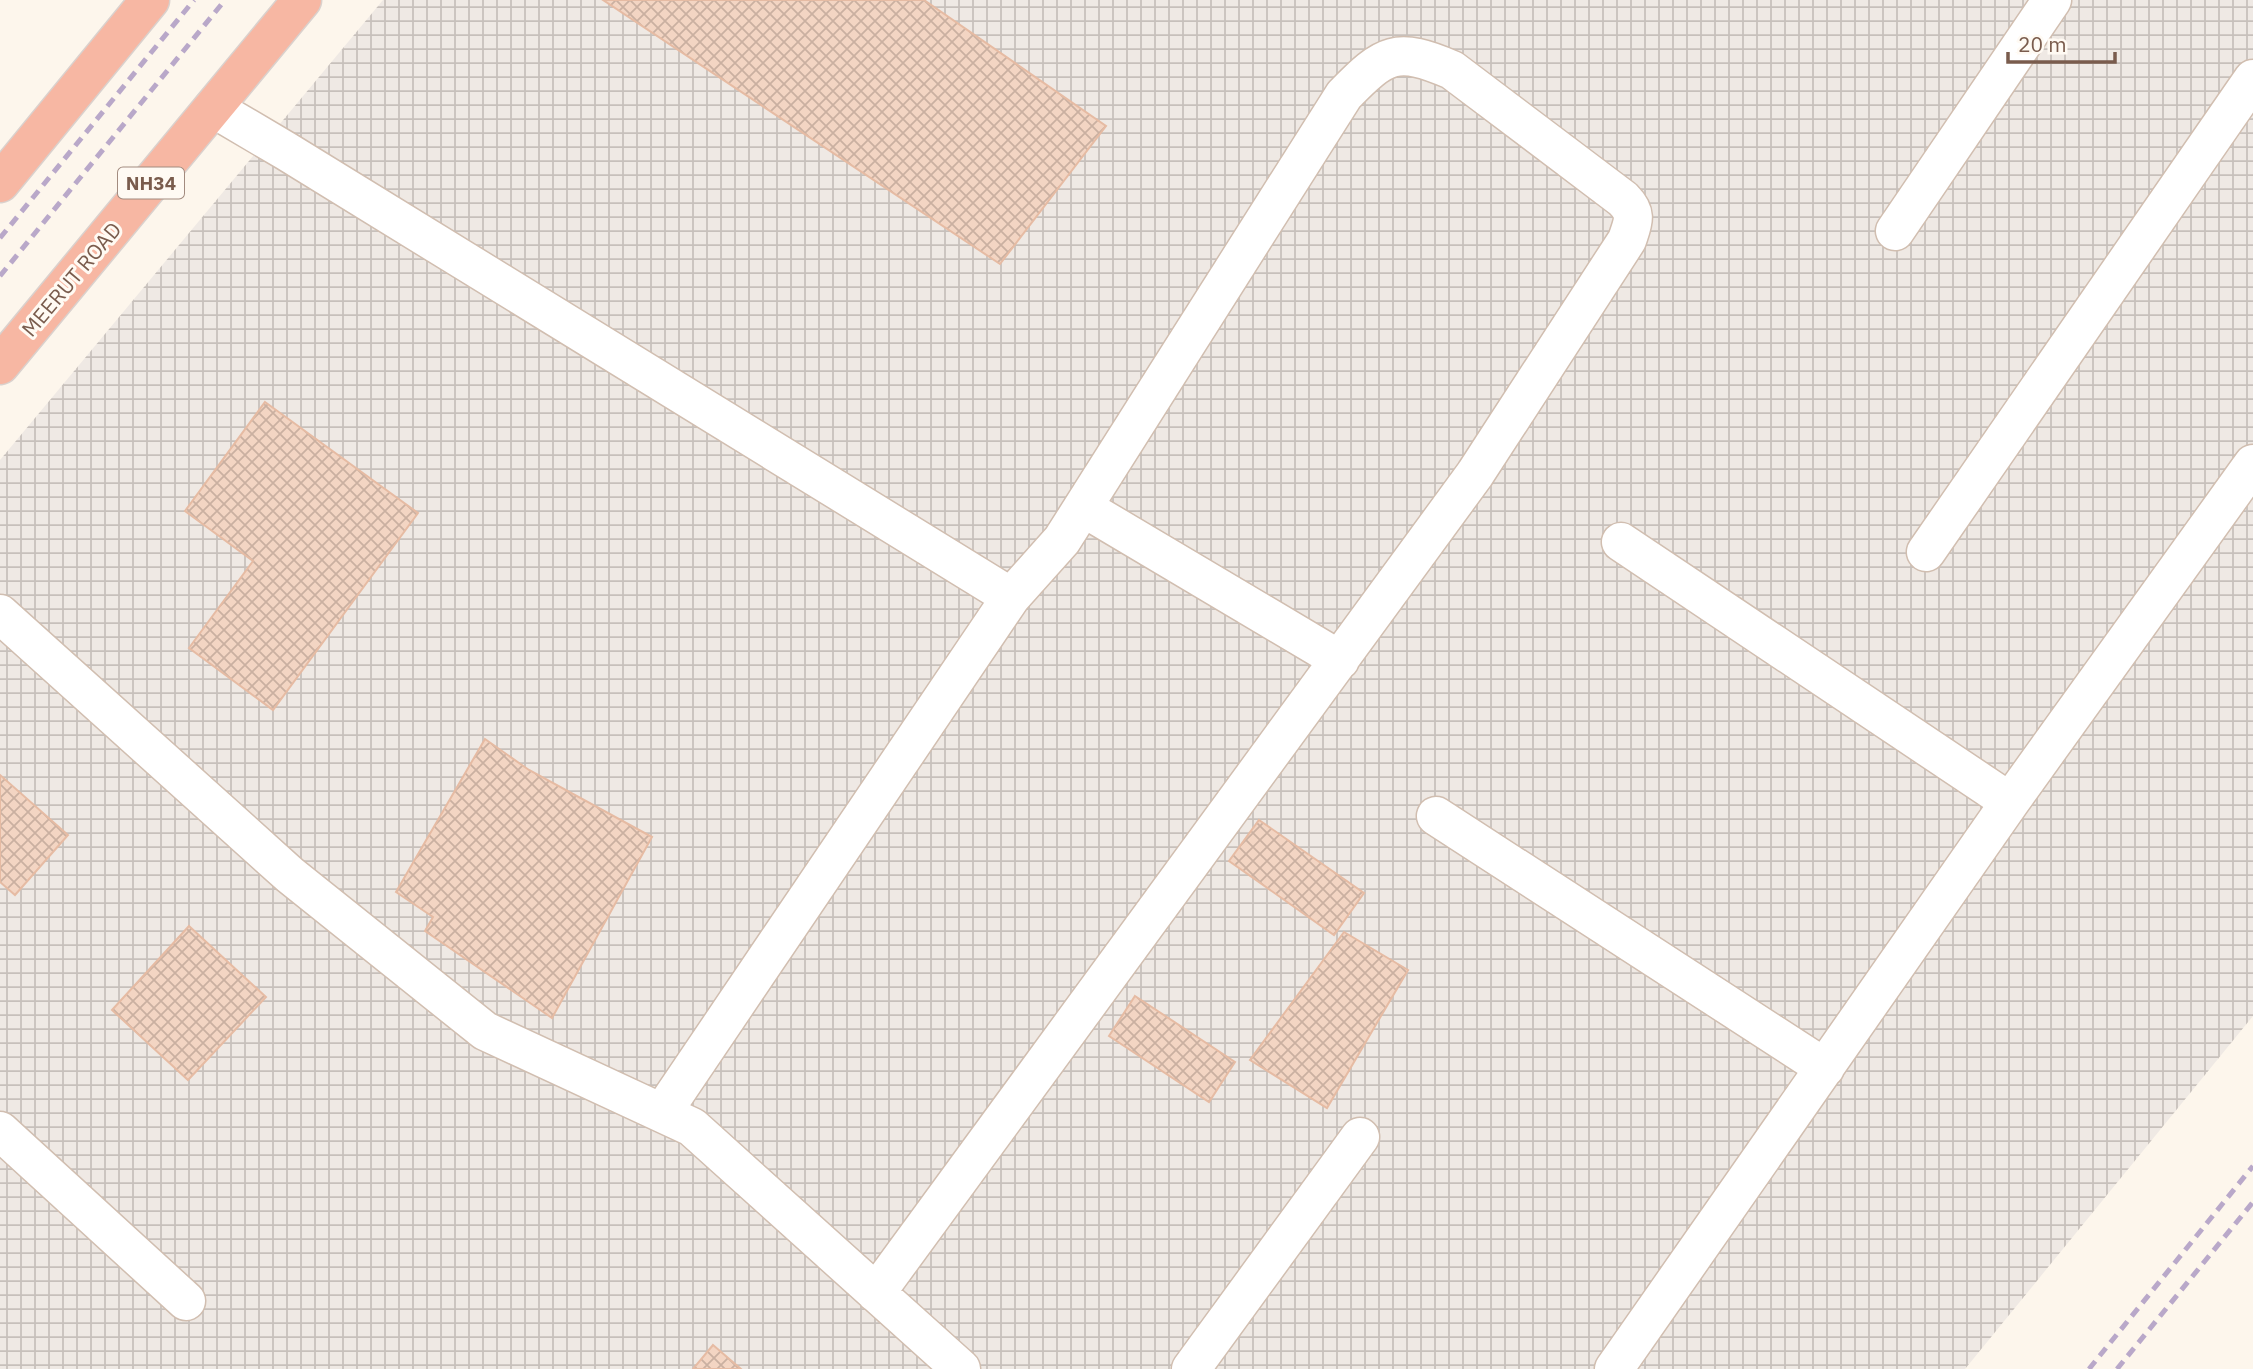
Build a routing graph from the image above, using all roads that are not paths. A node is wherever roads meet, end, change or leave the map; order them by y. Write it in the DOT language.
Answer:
graph roads {
  1 [pos="150,0"];
  2 [pos="302,0"];
  3 [pos="2052,0"];
  4 [pos="2253,79"];
  5 [pos="213,108"];
  6 [pos="0,183"];
  7 [pos="1895,231"];
  8 [pos="0,365"];
  9 [pos="2253,464"];
  10 [pos="1084,508"];
  11 [pos="1621,542"];
  12 [pos="1926,552"];
  13 [pos="1012,597"];
  14 [pos="0,614"];
  15 [pos="1339,660"];
  16 [pos="2010,802"];
  17 [pos="1436,816"];
  18 [pos="1825,1068"];
  19 [pos="662,1113"];
  20 [pos="0,1130"];
  21 [pos="1360,1137"];
  22 [pos="876,1293"];
  23 [pos="186,1301"];
  24 [pos="961,1369"];
  25 [pos="1191,1369"];
  26 [pos="1614,1369"];
  1 -- 6 [label="highway"];
  2 -- 5 [label="highway, MEERUT ROAD / NH34"];
  3 -- 7 [label="street"];
  4 -- 12 [label="street"];
  5 -- 8 [label="highway, MEERUT ROAD / NH34"];
  5 -- 13 [label="street"];
  9 -- 16 [label="street"];
  10 -- 13 [label="street"];
  10 -- 15 [label="street"];
  10 -- 15 [label="street"];
  11 -- 16 [label="street"];
  13 -- 19 [label="street"];
  14 -- 19 [label="street"];
  15 -- 22 [label="street"];
  16 -- 18 [label="street"];
  17 -- 18 [label="street"];
  18 -- 26 [label="street"];
  19 -- 22 [label="street"];
  20 -- 23 [label="street"];
  21 -- 25 [label="street"];
  22 -- 24 [label="street"];
}
